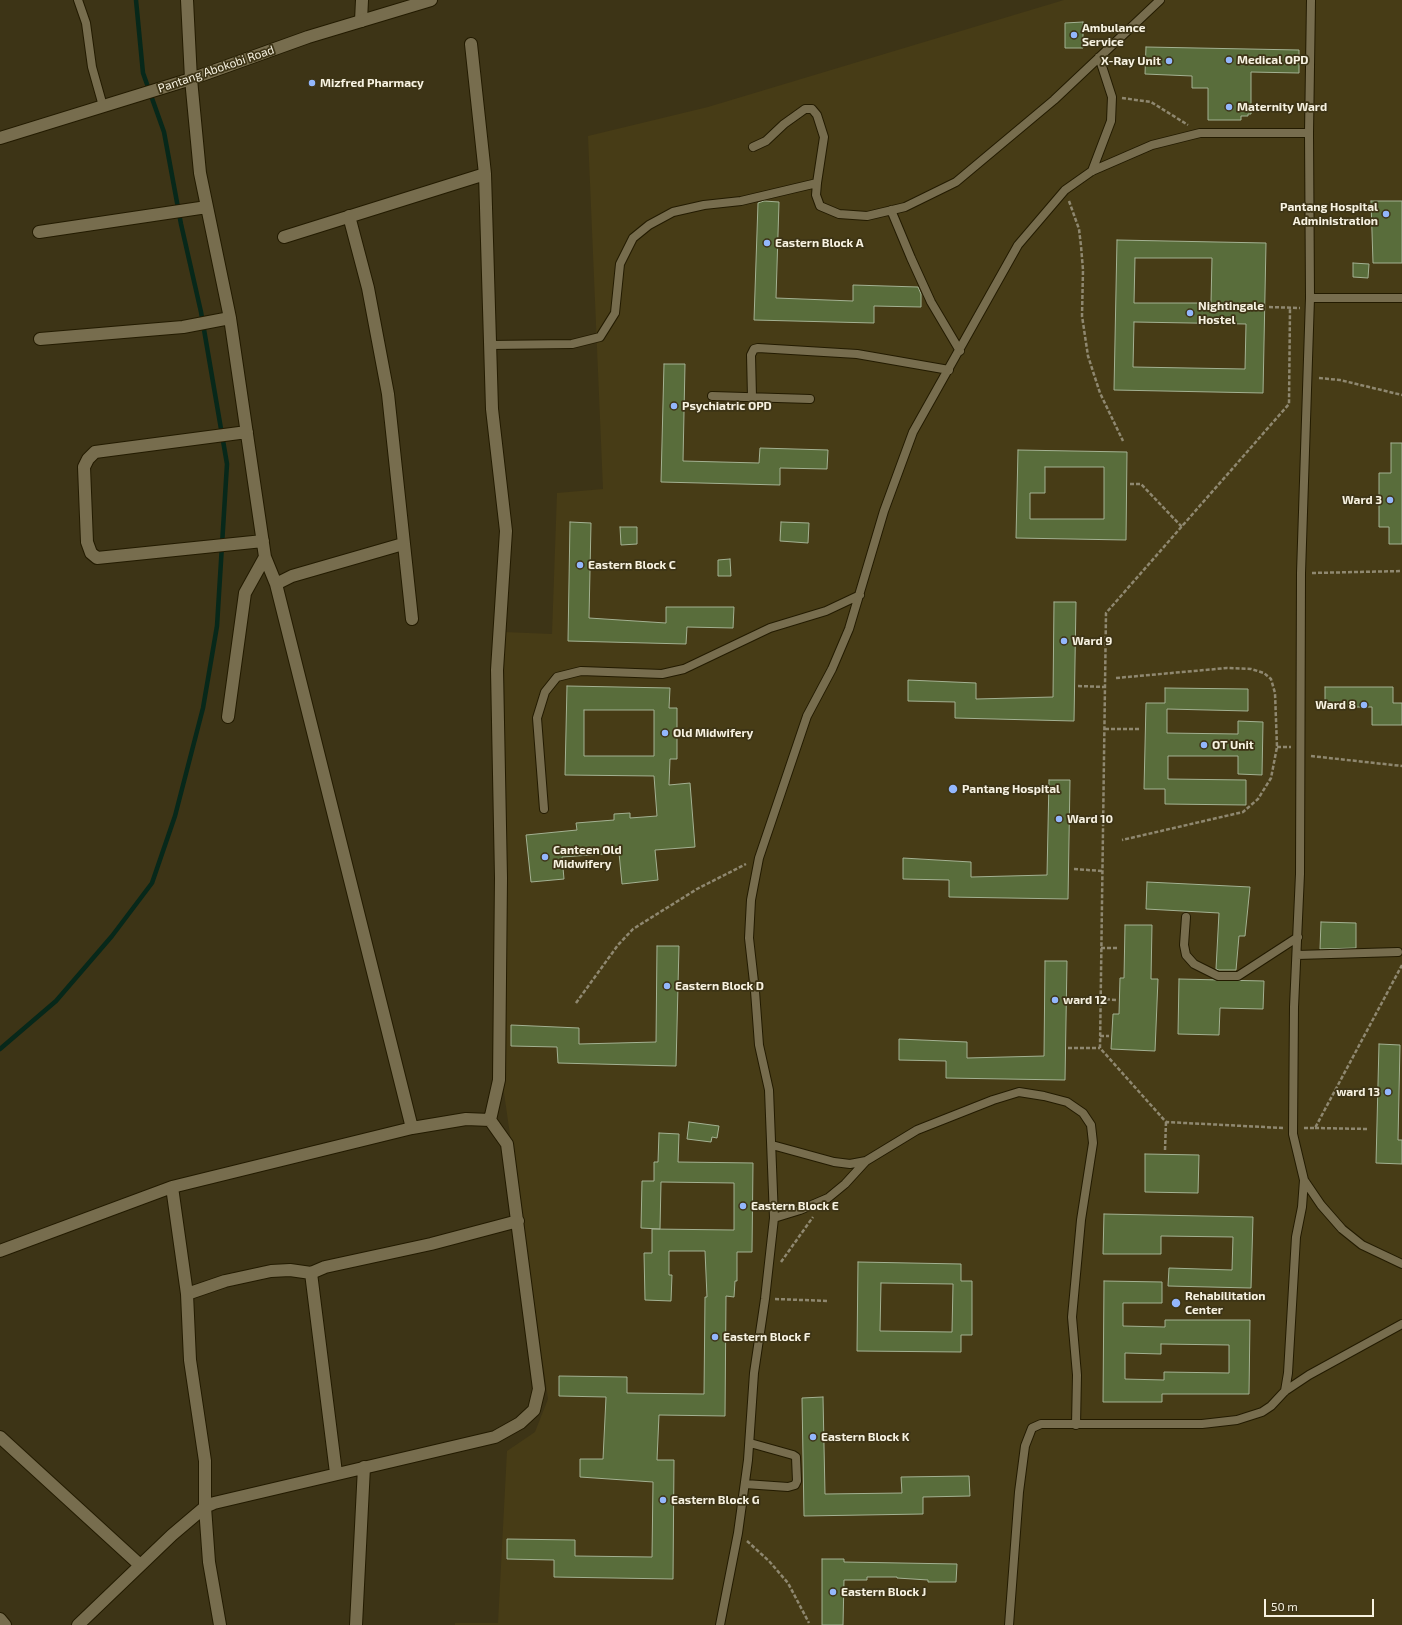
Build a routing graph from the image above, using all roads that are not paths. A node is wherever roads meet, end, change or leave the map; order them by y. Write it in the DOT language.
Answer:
graph roads {
  1 [pos="78,0"];
  2 [pos="187,0"];
  3 [pos="362,0"];
  4 [pos="431,0"];
  5 [pos="1160,0"];
  6 [pos="1311,0"];
  7 [pos="361,21"];
  8 [pos="471,44"];
  9 [pos="1099,57"];
  10 [pos="190,79"];
  11 [pos="103,106"];
  12 [pos="1309,133"];
  13 [pos="0,138"];
  14 [pos="753,147"];
  15 [pos="1092,171"];
  16 [pos="485,174"];
  17 [pos="817,183"];
  18 [pos="207,207"];
  19 [pos="891,210"];
  20 [pos="349,216"];
  21 [pos="40,232"];
  22 [pos="284,237"];
  23 [pos="1310,298"];
  24 [pos="1402,298"];
  25 [pos="230,318"];
  26 [pos="40,339"];
  27 [pos="490,345"];
  28 [pos="960,352"];
  29 [pos="949,370"];
  30 [pos="712,396"];
  31 [pos="752,397"];
  32 [pos="810,400"];
  33 [pos="247,432"];
  34 [pos="262,541"];
  35 [pos="403,544"];
  36 [pos="265,557"];
  37 [pos="276,584"];
  38 [pos="860,595"];
  39 [pos="412,619"];
  40 [pos="228,717"];
  41 [pos="544,809"];
  42 [pos="1186,917"];
  43 [pos="1298,937"];
  44 [pos="1398,952"];
  45 [pos="1297,956"];
  46 [pos="490,1120"];
  47 [pos="412,1128"];
  48 [pos="772,1145"];
  49 [pos="866,1161"];
  50 [pos="1304,1180"];
  51 [pos="172,1187"];
  52 [pos="774,1218"];
  53 [pos="518,1222"];
  54 [pos="0,1251"];
  55 [pos="1402,1264"];
  56 [pos="311,1273"];
  57 [pos="187,1294"];
  58 [pos="1402,1324"];
  59 [pos="1284,1391"];
  60 [pos="1076,1425"];
  61 [pos="0,1437"];
  62 [pos="750,1443"];
  63 [pos="364,1467"];
  64 [pos="336,1473"];
  65 [pos="745,1484"];
  66 [pos="205,1507"];
  67 [pos="140,1565"];
  68 [pos="0,1619"];
  69 [pos="5,1625"];
  70 [pos="78,1625"];
  71 [pos="220,1625"];
  72 [pos="356,1625"];
  73 [pos="720,1625"];
  74 [pos="1009,1625"];
  1 -- 11 [label="lane"];
  2 -- 10 [label="street"];
  3 -- 7 [label="street"];
  4 -- 7 [label="street, Pantang Abokobi Road"];
  5 -- 9 [label="lane"];
  6 -- 12 [label="lane"];
  7 -- 10 [label="street, Pantang Abokobi Road"];
  8 -- 16 [label="street"];
  9 -- 15 [label="lane"];
  9 -- 19 [label="lane"];
  10 -- 11 [label="street, Pantang Abokobi Road"];
  10 -- 18 [label="street"];
  11 -- 13 [label="street, Pantang Abokobi Road"];
  12 -- 15 [label="lane"];
  12 -- 23 [label="lane"];
  14 -- 17 [label="lane"];
  15 -- 28 [label="lane"];
  16 -- 20 [label="street"];
  16 -- 27 [label="street"];
  17 -- 19 [label="lane"];
  17 -- 27 [label="lane"];
  18 -- 21 [label="street"];
  18 -- 25 [label="street"];
  19 -- 28 [label="lane"];
  20 -- 22 [label="street"];
  20 -- 35 [label="street"];
  23 -- 24 [label="lane"];
  23 -- 43 [label="lane"];
  25 -- 26 [label="street"];
  25 -- 33 [label="street"];
  27 -- 46 [label="street"];
  28 -- 29 [label="lane"];
  29 -- 31 [label="lane"];
  29 -- 38 [label="lane"];
  30 -- 31 [label="lane"];
  31 -- 32 [label="lane"];
  33 -- 34 [label="street"];
  33 -- 34 [label="street"];
  34 -- 36 [label="street"];
  35 -- 37 [label="street"];
  35 -- 39 [label="street"];
  36 -- 37 [label="street"];
  36 -- 40 [label="street"];
  37 -- 47 [label="street"];
  38 -- 41 [label="lane"];
  38 -- 48 [label="lane"];
  42 -- 43 [label="lane"];
  43 -- 45 [label="lane"];
  44 -- 45 [label="lane"];
  45 -- 50 [label="lane"];
  46 -- 47 [label="street"];
  46 -- 53 [label="street"];
  47 -- 51 [label="street"];
  48 -- 49 [label="lane"];
  48 -- 52 [label="lane"];
  49 -- 52 [label="lane"];
  49 -- 60 [label="lane"];
  50 -- 55 [label="lane"];
  50 -- 59 [label="lane"];
  51 -- 54 [label="street"];
  51 -- 57 [label="street"];
  52 -- 62 [label="lane"];
  53 -- 56 [label="street"];
  53 -- 63 [label="street"];
  56 -- 57 [label="street"];
  56 -- 64 [label="street"];
  57 -- 66 [label="street"];
  58 -- 59 [label="lane"];
  59 -- 60 [label="lane"];
  60 -- 74 [label="lane"];
  61 -- 67 [label="street"];
  62 -- 65 [label="lane"];
  62 -- 65 [label="lane"];
  63 -- 64 [label="street"];
  63 -- 72 [label="street"];
  64 -- 66 [label="street"];
  65 -- 73 [label="lane"];
  66 -- 67 [label="street"];
  66 -- 71 [label="street"];
  67 -- 70 [label="street"];
  68 -- 69 [label="street"];
}
